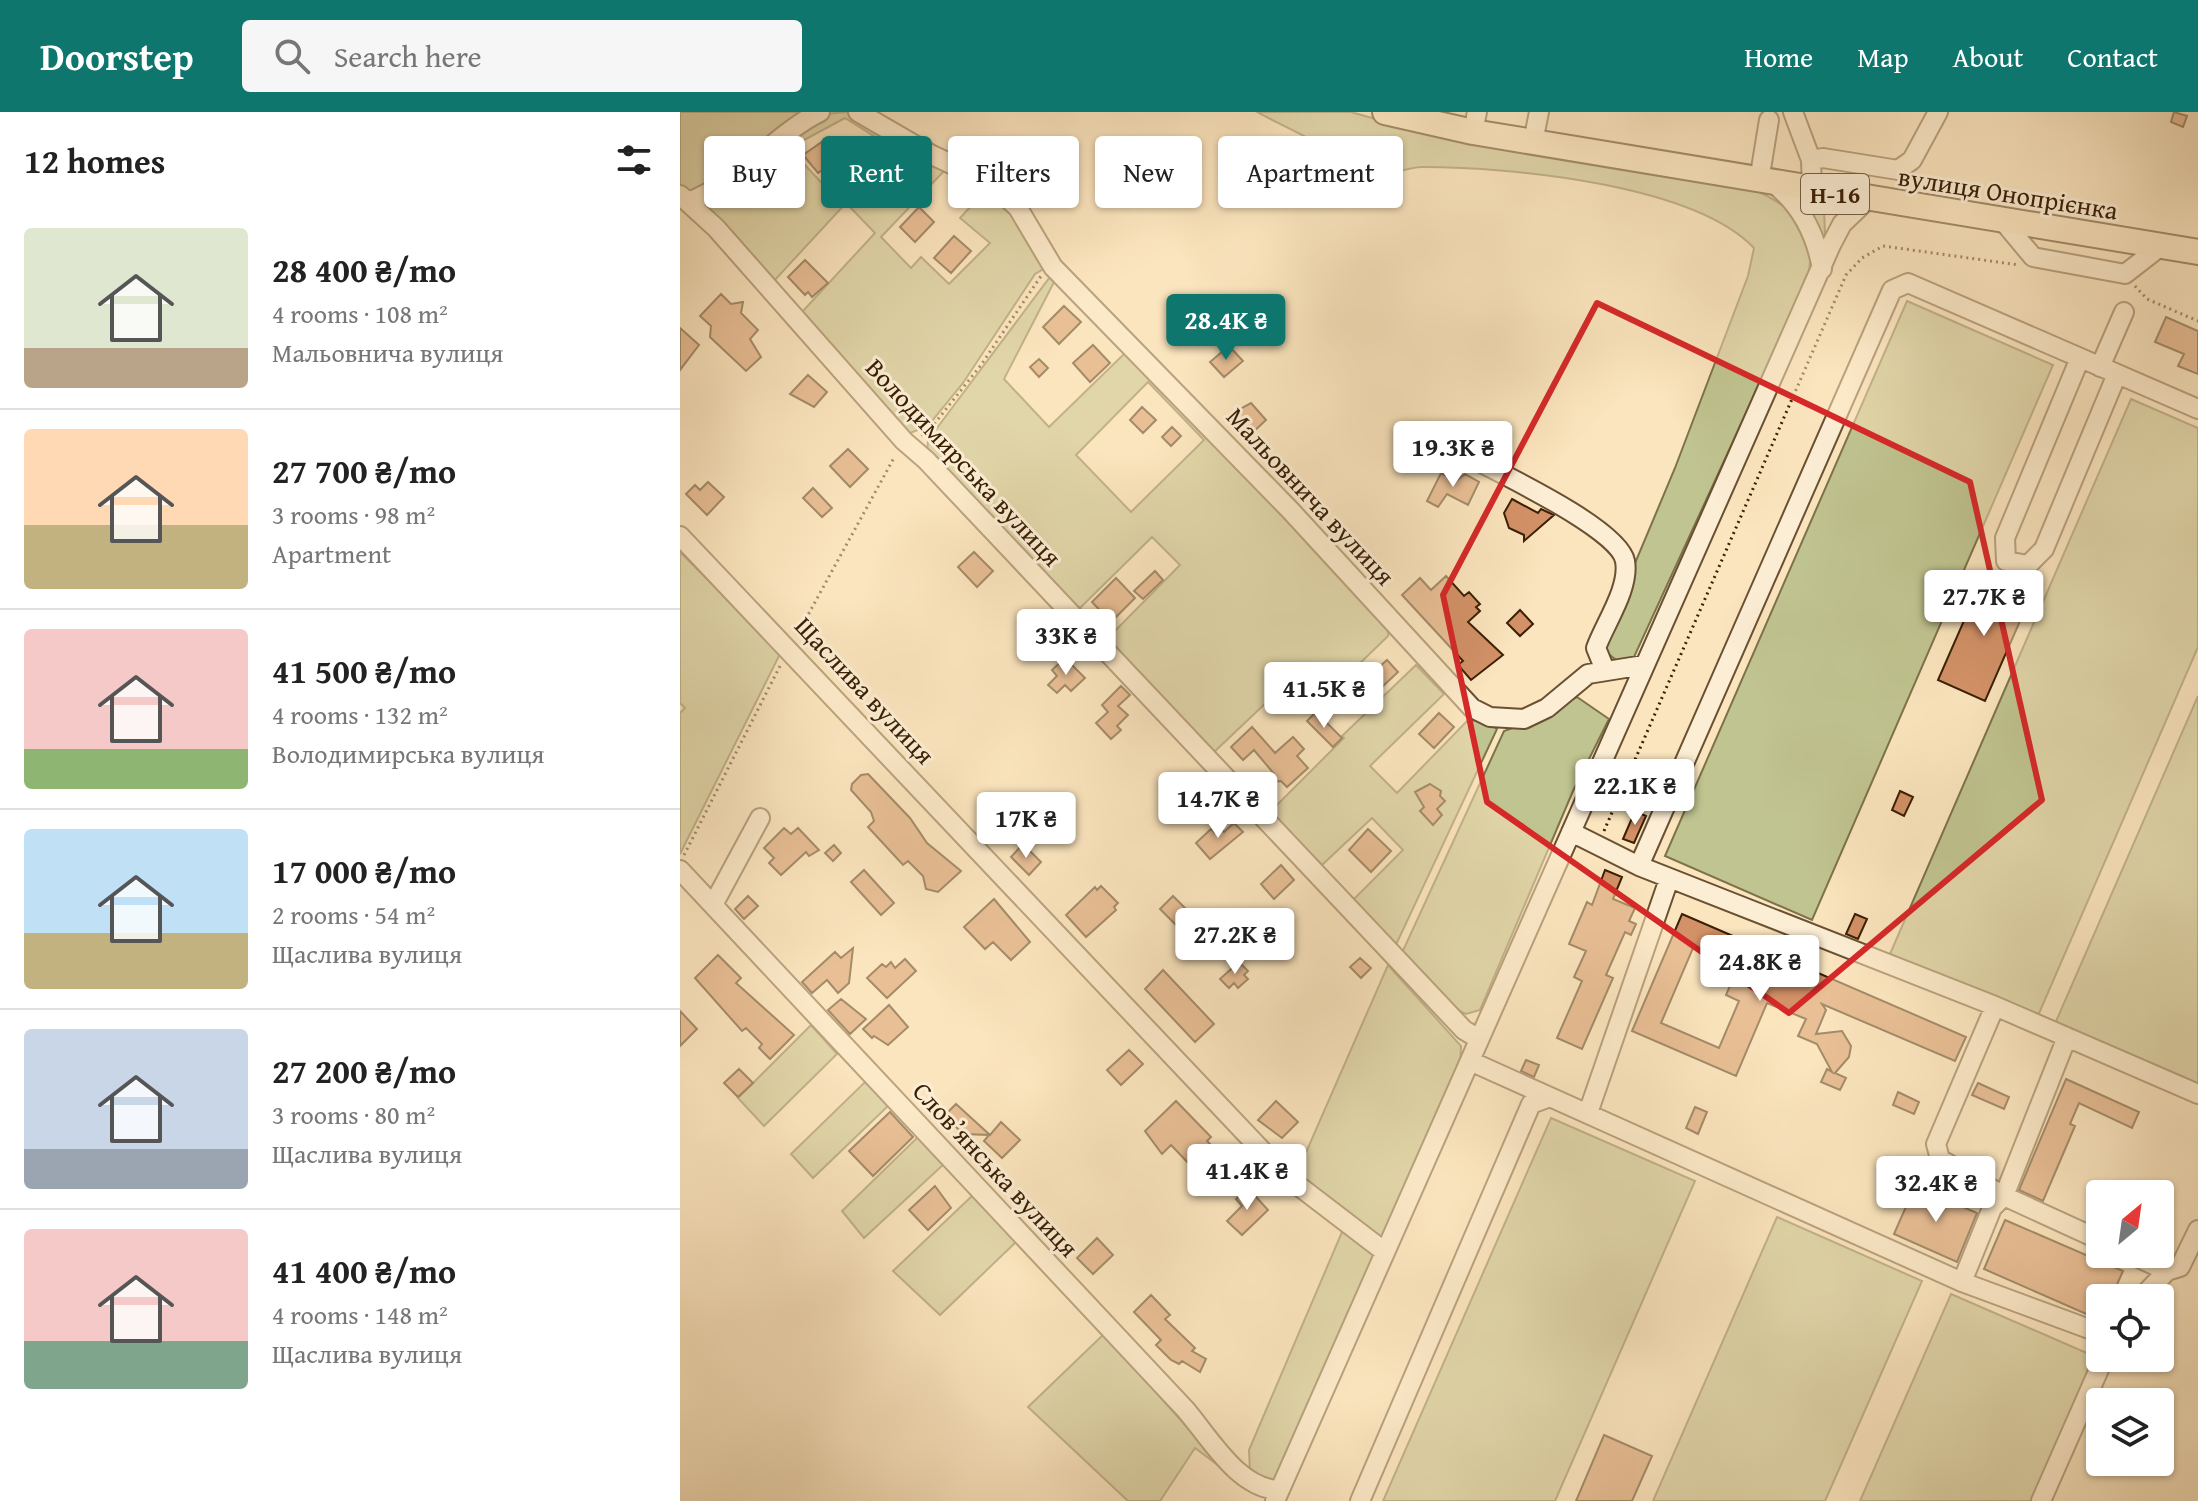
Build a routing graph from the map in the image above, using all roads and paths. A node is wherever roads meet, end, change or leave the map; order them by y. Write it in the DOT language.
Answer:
graph roads {
  1 [pos="820,112"];
  2 [pos="858,112"];
  3 [pos="1385,112"];
  4 [pos="1539,112"];
  5 [pos="1793,112"];
  6 [pos="1938,112"];
  7 [pos="1769,120"];
  8 [pos="1475,122"];
  9 [pos="1533,142"];
  10 [pos="1811,160"];
  11 [pos="1766,182"];
  12 [pos="1812,190"];
  13 [pos="684,198"];
  14 [pos="1868,199"];
  15 [pos="2003,221"];
  16 [pos="2161,246"];
  17 [pos="2198,252"];
  18 [pos="1053,267"];
  19 [pos="1822,269"];
  20 [pos="2124,312"];
  21 [pos="2080,358"];
  22 [pos="2109,370"];
  23 [pos="2198,409"];
  24 [pos="904,441"];
  25 [pos="1462,453"];
  26 [pos="680,536"];
  27 [pos="790,648"];
  28 [pos="1644,665"];
  29 [pos="1605,670"];
  30 [pos="760,818"];
  31 [pos="1571,832"];
  32 [pos="680,862"];
  33 [pos="1639,866"];
  34 [pos="680,870"];
  35 [pos="1669,879"];
  36 [pos="713,905"];
  37 [pos="1995,1006"];
  38 [pos="2067,1037"];
  39 [pos="1479,1039"];
  40 [pos="1470,1061"];
  41 [pos="2198,1094"];
  42 [pos="1550,1097"];
  43 [pos="1588,1113"];
  44 [pos="2004,1196"];
  45 [pos="2198,1230"];
  46 [pos="2086,1234"];
  47 [pos="1385,1252"];
  48 [pos="2160,1268"];
  49 [pos="2167,1271"];
  50 [pos="1962,1282"];
  51 [pos="2154,1284"];
  52 [pos="2086,1328"];
  53 [pos="2098,1372"];
  54 [pos="1277,1495"];
  55 [pos="1360,1501"];
  56 [pos="2041,1501"];
  1 -- 13 [label="street"];
  2 -- 18 [label="street, Мальовнича вулиця"];
  3 -- 8 [label="main road, вулиця Онопрієнка / Н-16"];
  4 -- 9 [label="street"];
  5 -- 10 [label="street"];
  6 -- 10 [label="street"];
  7 -- 11 [label="street"];
  8 -- 9 [label="main road, вулиця Онопрієнка / Н-16"];
  9 -- 11 [label="main road, вулиця Онопрієнка / Н-16"];
  10 -- 12 [label="street"];
  11 -- 12 [label="main road, вулиця Онопрієнка / Н-16"];
  11 -- 19 [label="street"];
  12 -- 14 [label="main road, вулиця Онопрієнка / Н-16"];
  13 -- 24 [label="street, Володимирська вулиця"];
  14 -- 15 [label="main road, вулиця Онопрієнка / Н-16"];
  14 -- 19 [label="street"];
  15 -- 16 [label="main road, вулиця Онопрієнка / Н-16"];
  15 -- 16 [label="street"];
  16 -- 17 [label="main road, вулиця Онопрієнка / Н-16"];
  18 -- 24 [label="path"];
  18 -- 29 [label="street, Мальовнича вулиця"];
  19 -- 28 [label="street"];
  20 -- 22 [label="street"];
  21 -- 22 [label="street"];
  21 -- 22 [label="street"];
  21 -- 33 [label="street"];
  22 -- 23 [label="street"];
  24 -- 27 [label="path"];
  24 -- 39 [label="street, Володимирська вулиця"];
  25 -- 29 [label="street"];
  26 -- 27 [label="street, Щаслива вулиця"];
  27 -- 32 [label="path"];
  27 -- 47 [label="street, Щаслива вулиця"];
  28 -- 29 [label="street, Мальовнича вулиця"];
  28 -- 31 [label="street"];
  30 -- 36 [label="street"];
  31 -- 33 [label="street"];
  31 -- 39 [label="street"];
  33 -- 35 [label="street"];
  34 -- 36 [label="street, Словʼянська вулиця"];
  35 -- 37 [label="street"];
  35 -- 43 [label="street"];
  36 -- 54 [label="street, Словʼянська вулиця"];
  37 -- 38 [label="street"];
  37 -- 44 [label="street"];
  38 -- 41 [label="street"];
  38 -- 44 [label="street"];
  39 -- 40 [label="street"];
  40 -- 42 [label="street"];
  40 -- 47 [label="street"];
  42 -- 43 [label="street"];
  42 -- 55 [label="street"];
  43 -- 50 [label="street"];
  44 -- 46 [label="street"];
  44 -- 50 [label="street"];
  45 -- 49 [label="street"];
  47 -- 54 [label="street"];
  48 -- 49 [label="street"];
  49 -- 51 [label="street"];
  50 -- 52 [label="street"];
  53 -- 56 [label="street"];
}
